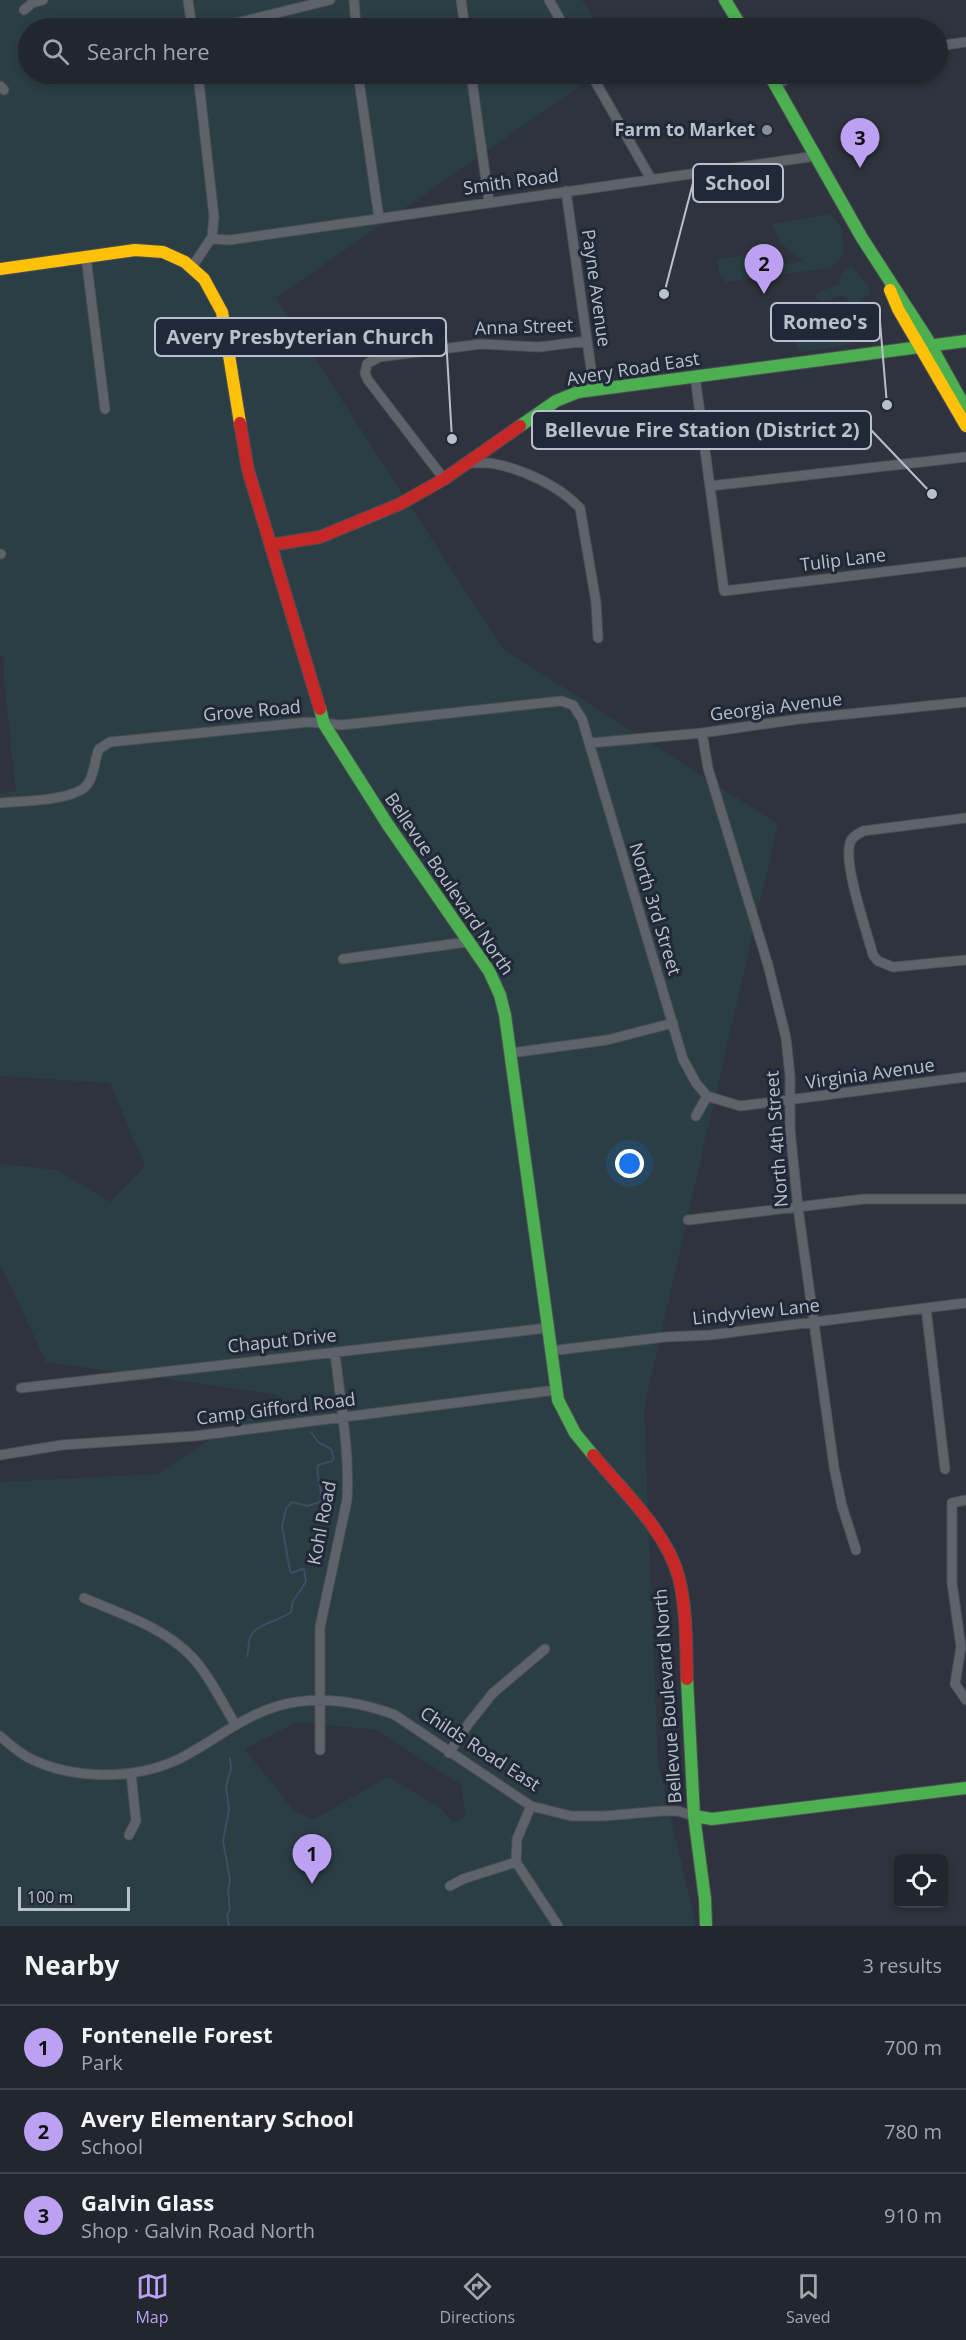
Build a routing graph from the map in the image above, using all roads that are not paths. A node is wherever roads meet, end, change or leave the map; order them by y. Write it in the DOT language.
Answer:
graph roads {
  1 [pos="43,0"];
  2 [pos="188,0"];
  3 [pos="330,0"];
  4 [pos="354,0"];
  5 [pos="461,0"];
  6 [pos="549,0"];
  7 [pos="725,0"];
  8 [pos="24,10"];
  9 [pos="191,18"];
  10 [pos="257,18"];
  11 [pos="355,18"];
  12 [pos="464,18"];
  13 [pos="559,18"];
  14 [pos="736,18"];
  15 [pos="966,42"];
  16 [pos="948,45"];
  17 [pos="199,84"];
  18 [pos="359,84"];
  19 [pos="472,84"];
  20 [pos="597,84"];
  21 [pos="776,85"];
  22 [pos="816,156"];
  23 [pos="651,179"];
  24 [pos="566,191"];
  25 [pos="489,202"];
  26 [pos="379,218"];
  27 [pos="211,239"];
  28 [pos="86,257"];
  29 [pos="192,267"];
  30 [pos="0,269"];
  31 [pos="587,341"];
  32 [pos="966,341"];
  33 [pos="925,347"];
  34 [pos="695,376"];
  35 [pos="594,390"];
  36 [pos="105,409"];
  37 [pos="966,409"];
  38 [pos="966,426"];
  39 [pos="966,457"];
  40 [pos="467,463"];
  41 [pos="444,479"];
  42 [pos="710,486"];
  43 [pos="271,545"];
  44 [pos="966,562"];
  45 [pos="598,638"];
  46 [pos="966,702"];
  47 [pos="573,705"];
  48 [pos="324,724"];
  49 [pos="702,733"];
  50 [pos="590,743"];
  51 [pos="0,803"];
  52 [pos="966,818"];
  53 [pos="467,942"];
  54 [pos="343,959"];
  55 [pos="966,960"];
  56 [pos="673,1023"];
  57 [pos="511,1053"];
  58 [pos="966,1077"];
  59 [pos="707,1096"];
  60 [pos="790,1101"];
  61 [pos="696,1116"];
  62 [pos="966,1199"];
  63 [pos="798,1208"];
  64 [pos="688,1220"];
  65 [pos="966,1303"];
  66 [pos="926,1308"];
  67 [pos="815,1322"];
  68 [pos="547,1328"];
  69 [pos="284,1346"];
  70 [pos="335,1352"];
  71 [pos="550,1352"];
  72 [pos="286,1357"];
  73 [pos="21,1388"];
  74 [pos="556,1390"];
  75 [pos="342,1418"];
  76 [pos="0,1455"];
  77 [pos="945,1469"];
  78 [pos="966,1500"];
  79 [pos="856,1550"];
  80 [pos="84,1598"];
  81 [pos="545,1649"];
  82 [pos="963,1665"];
  83 [pos="319,1700"];
  84 [pos="966,1700"];
  85 [pos="235,1724"];
  86 [pos="0,1736"];
  87 [pos="320,1750"];
  88 [pos="449,1753"];
  89 [pos="130,1773"];
  90 [pos="966,1788"];
  91 [pos="531,1806"];
  92 [pos="694,1816"];
  93 [pos="129,1835"];
  94 [pos="516,1862"];
  95 [pos="450,1886"];
  96 [pos="558,1926"];
  97 [pos="706,1926"];
  1 -- 8 [label="street"];
  2 -- 9 [label="street"];
  3 -- 10 [label="street"];
  4 -- 11 [label="street"];
  5 -- 12 [label="street"];
  6 -- 13 [label="street"];
  7 -- 14 [label="main road"];
  15 -- 16 [label="street"];
  17 -- 27 [label="street"];
  18 -- 26 [label="street"];
  19 -- 25 [label="street"];
  20 -- 23 [label="street"];
  21 -- 22 [label="main road"];
  22 -- 23 [label="street, Smith Road"];
  22 -- 33 [label="main road"];
  23 -- 24 [label="street, Smith Road"];
  24 -- 25 [label="street, Smith Road"];
  24 -- 31 [label="street, Payne Avenue"];
  25 -- 26 [label="street, Smith Road"];
  26 -- 27 [label="street, Smith Road"];
  27 -- 29 [label="street"];
  28 -- 29 [label="main road, Bellevue Boulevard North"];
  28 -- 30 [label="main road, Bellevue Boulevard North"];
  28 -- 36 [label="street"];
  29 -- 43 [label="main road, Bellevue Boulevard North"];
  31 -- 35 [label="street, Payne Avenue"];
  31 -- 41 [label="street, Anna Street"];
  32 -- 33 [label="main road, Avery Road East"];
  33 -- 34 [label="main road, Avery Road East"];
  33 -- 37 [label="main road"];
  33 -- 38 [label="main road"];
  34 -- 35 [label="main road, Avery Road East"];
  34 -- 42 [label="street"];
  35 -- 40 [label="main road, Avery Road East"];
  39 -- 42 [label="street"];
  40 -- 41 [label="main road, Avery Road East"];
  40 -- 45 [label="street"];
  41 -- 43 [label="main road, Avery Road East"];
  42 -- 44 [label="street, Tulip Lane"];
  43 -- 48 [label="main road, Bellevue Boulevard North"];
  46 -- 49 [label="street, Georgia Avenue"];
  47 -- 48 [label="street, Grove Road"];
  47 -- 50 [label="street, North 3rd Street"];
  48 -- 51 [label="street, Grove Road"];
  48 -- 53 [label="main road, Bellevue Boulevard North"];
  49 -- 50 [label="street, Georgia Avenue"];
  49 -- 60 [label="street, North 4th Street"];
  50 -- 56 [label="street, North 3rd Street"];
  52 -- 55 [label="street"];
  53 -- 54 [label="street"];
  53 -- 57 [label="main road, Bellevue Boulevard North"];
  56 -- 57 [label="street"];
  56 -- 59 [label="street, North 3rd Street"];
  57 -- 68 [label="main road, Bellevue Boulevard North"];
  58 -- 60 [label="street, Virginia Avenue"];
  59 -- 60 [label="street, Virginia Avenue"];
  59 -- 61 [label="street"];
  60 -- 63 [label="street, North 4th Street"];
  62 -- 63 [label="street"];
  63 -- 64 [label="street"];
  63 -- 67 [label="street, North 4th Street"];
  65 -- 66 [label="street, Lindyview Lane"];
  66 -- 67 [label="street, Lindyview Lane"];
  66 -- 77 [label="street"];
  67 -- 71 [label="street, Lindyview Lane"];
  67 -- 79 [label="street, North 4th Street"];
  68 -- 70 [label="street, Chaput Drive"];
  68 -- 71 [label="main road, Bellevue Boulevard North"];
  69 -- 72 [label="street"];
  70 -- 72 [label="street, Chaput Drive"];
  70 -- 75 [label="street, Kohl Road"];
  71 -- 74 [label="main road, Bellevue Boulevard North"];
  72 -- 73 [label="street, Chaput Drive"];
  74 -- 75 [label="street, Camp Gifford Road"];
  74 -- 92 [label="main road, Bellevue Boulevard North"];
  75 -- 76 [label="street, Camp Gifford Road"];
  75 -- 83 [label="street, Kohl Road"];
  78 -- 82 [label="street"];
  80 -- 85 [label="street"];
  81 -- 88 [label="street"];
  82 -- 84 [label="street"];
  83 -- 85 [label="street, Childs Road East"];
  83 -- 87 [label="street, Kohl Road"];
  83 -- 88 [label="street, Childs Road East"];
  85 -- 89 [label="street, Childs Road East"];
  86 -- 89 [label="street, Childs Road East"];
  88 -- 91 [label="street, Childs Road East"];
  89 -- 93 [label="street"];
  90 -- 92 [label="main road, Childs Road East"];
  91 -- 92 [label="street, Childs Road East"];
  91 -- 94 [label="street"];
  92 -- 97 [label="main road, Bellevue Boulevard North"];
  94 -- 95 [label="street"];
  94 -- 96 [label="street"];
}
